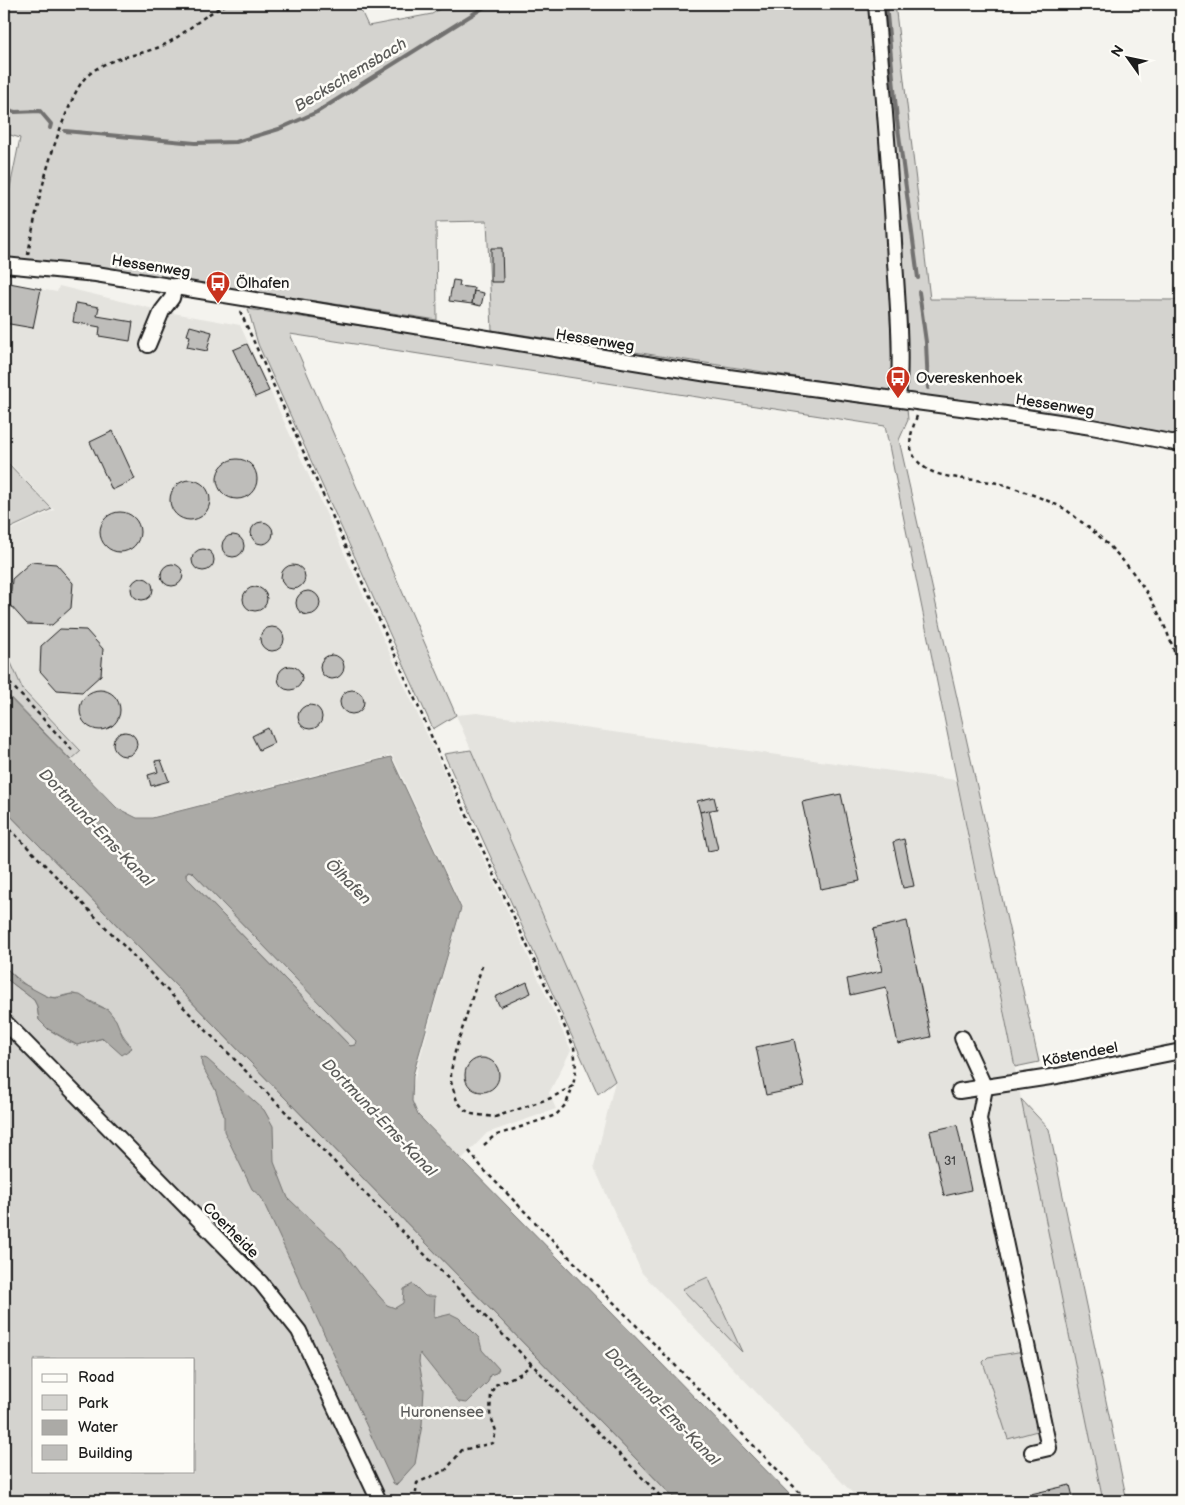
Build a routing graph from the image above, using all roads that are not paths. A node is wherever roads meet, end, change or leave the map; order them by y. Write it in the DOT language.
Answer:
graph roads {
  1 [pos="876,4"];
  2 [pos="4,265"];
  3 [pos="173,292"];
  4 [pos="175,314"];
  5 [pos="148,345"];
  6 [pos="898,400"];
  7 [pos="1181,444"];
  8 [pos="4,1021"];
  9 [pos="962,1038"];
  10 [pos="1181,1051"];
  11 [pos="984,1088"];
  12 [pos="959,1091"];
  13 [pos="1032,1452"];
  14 [pos="379,1501"];
  1 -- 6 [label="street"];
  2 -- 3 [label="street, Hessenweg"];
  3 -- 4 [label="street"];
  3 -- 5 [label="street"];
  3 -- 6 [label="street, Hessenweg"];
  6 -- 7 [label="street, Hessenweg"];
  8 -- 14 [label="street, Coerheide"];
  9 -- 11 [label="street"];
  10 -- 11 [label="street, Köstendeel"];
  11 -- 12 [label="street, Köstendeel"];
  11 -- 13 [label="street"];
}
